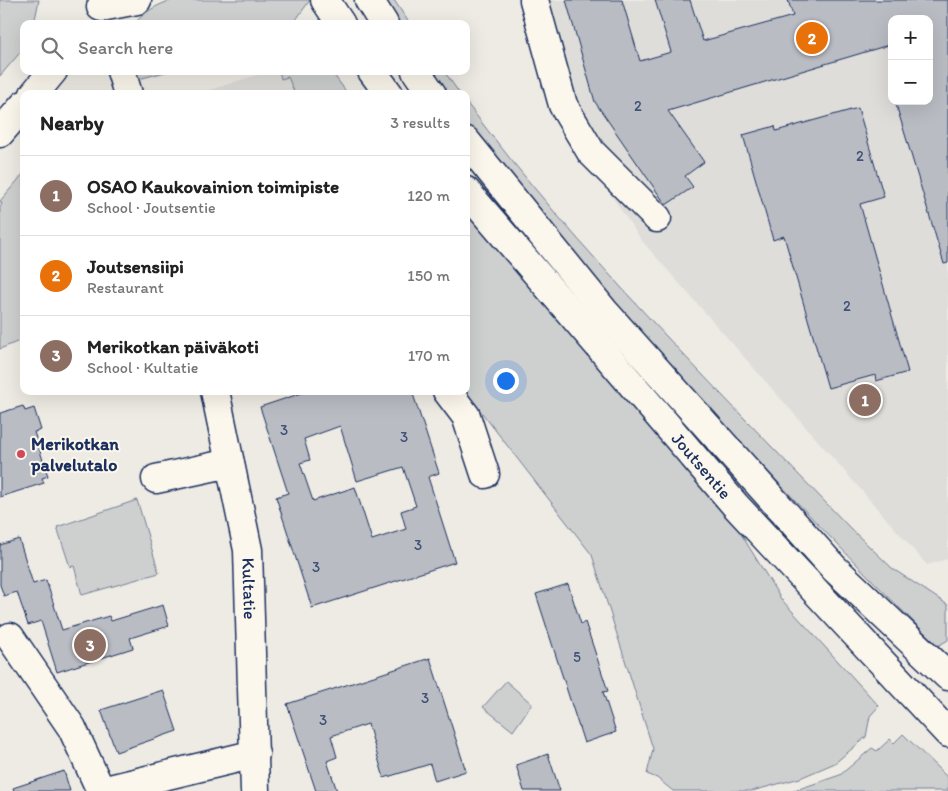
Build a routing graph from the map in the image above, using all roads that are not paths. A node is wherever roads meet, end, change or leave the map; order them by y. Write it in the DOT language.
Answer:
graph roads {
  1 [pos="137,0"];
  2 [pos="326,0"];
  3 [pos="369,0"];
  4 [pos="534,0"];
  5 [pos="99,11"];
  6 [pos="338,20"];
  7 [pos="382,20"];
  8 [pos="50,75"];
  9 [pos="122,75"];
  10 [pos="375,75"];
  11 [pos="419,75"];
  12 [pos="37,90"];
  13 [pos="127,90"];
  14 [pos="386,90"];
  15 [pos="429,90"];
  16 [pos="20,110"];
  17 [pos="0,133"];
  18 [pos="470,146"];
  19 [pos="470,196"];
  20 [pos="656,218"];
  21 [pos="219,395"];
  22 [pos="450,395"];
  23 [pos="230,463"];
  24 [pos="485,474"];
  25 [pos="156,479"];
  26 [pos="10,637"];
  27 [pos="948,676"];
  28 [pos="948,733"];
  29 [pos="255,754"];
  30 [pos="255,791"];
  1 -- 5 [label="main road"];
  2 -- 6 [label="main road"];
  3 -- 7 [label="main road"];
  4 -- 20 [label="main road"];
  8 -- 12 [label="main road"];
  9 -- 13 [label="main road"];
  10 -- 14 [label="main road"];
  11 -- 15 [label="main road"];
  16 -- 17 [label="main road"];
  18 -- 27 [label="main road, Joutsentie"];
  19 -- 28 [label="main road, Joutsentie"];
  21 -- 23 [label="main road, Kultatie"];
  22 -- 24 [label="main road"];
  23 -- 25 [label="main road"];
  23 -- 29 [label="main road, Kultatie"];
  26 -- 29 [label="main road"];
  29 -- 30 [label="main road, Kultatie"];
}
